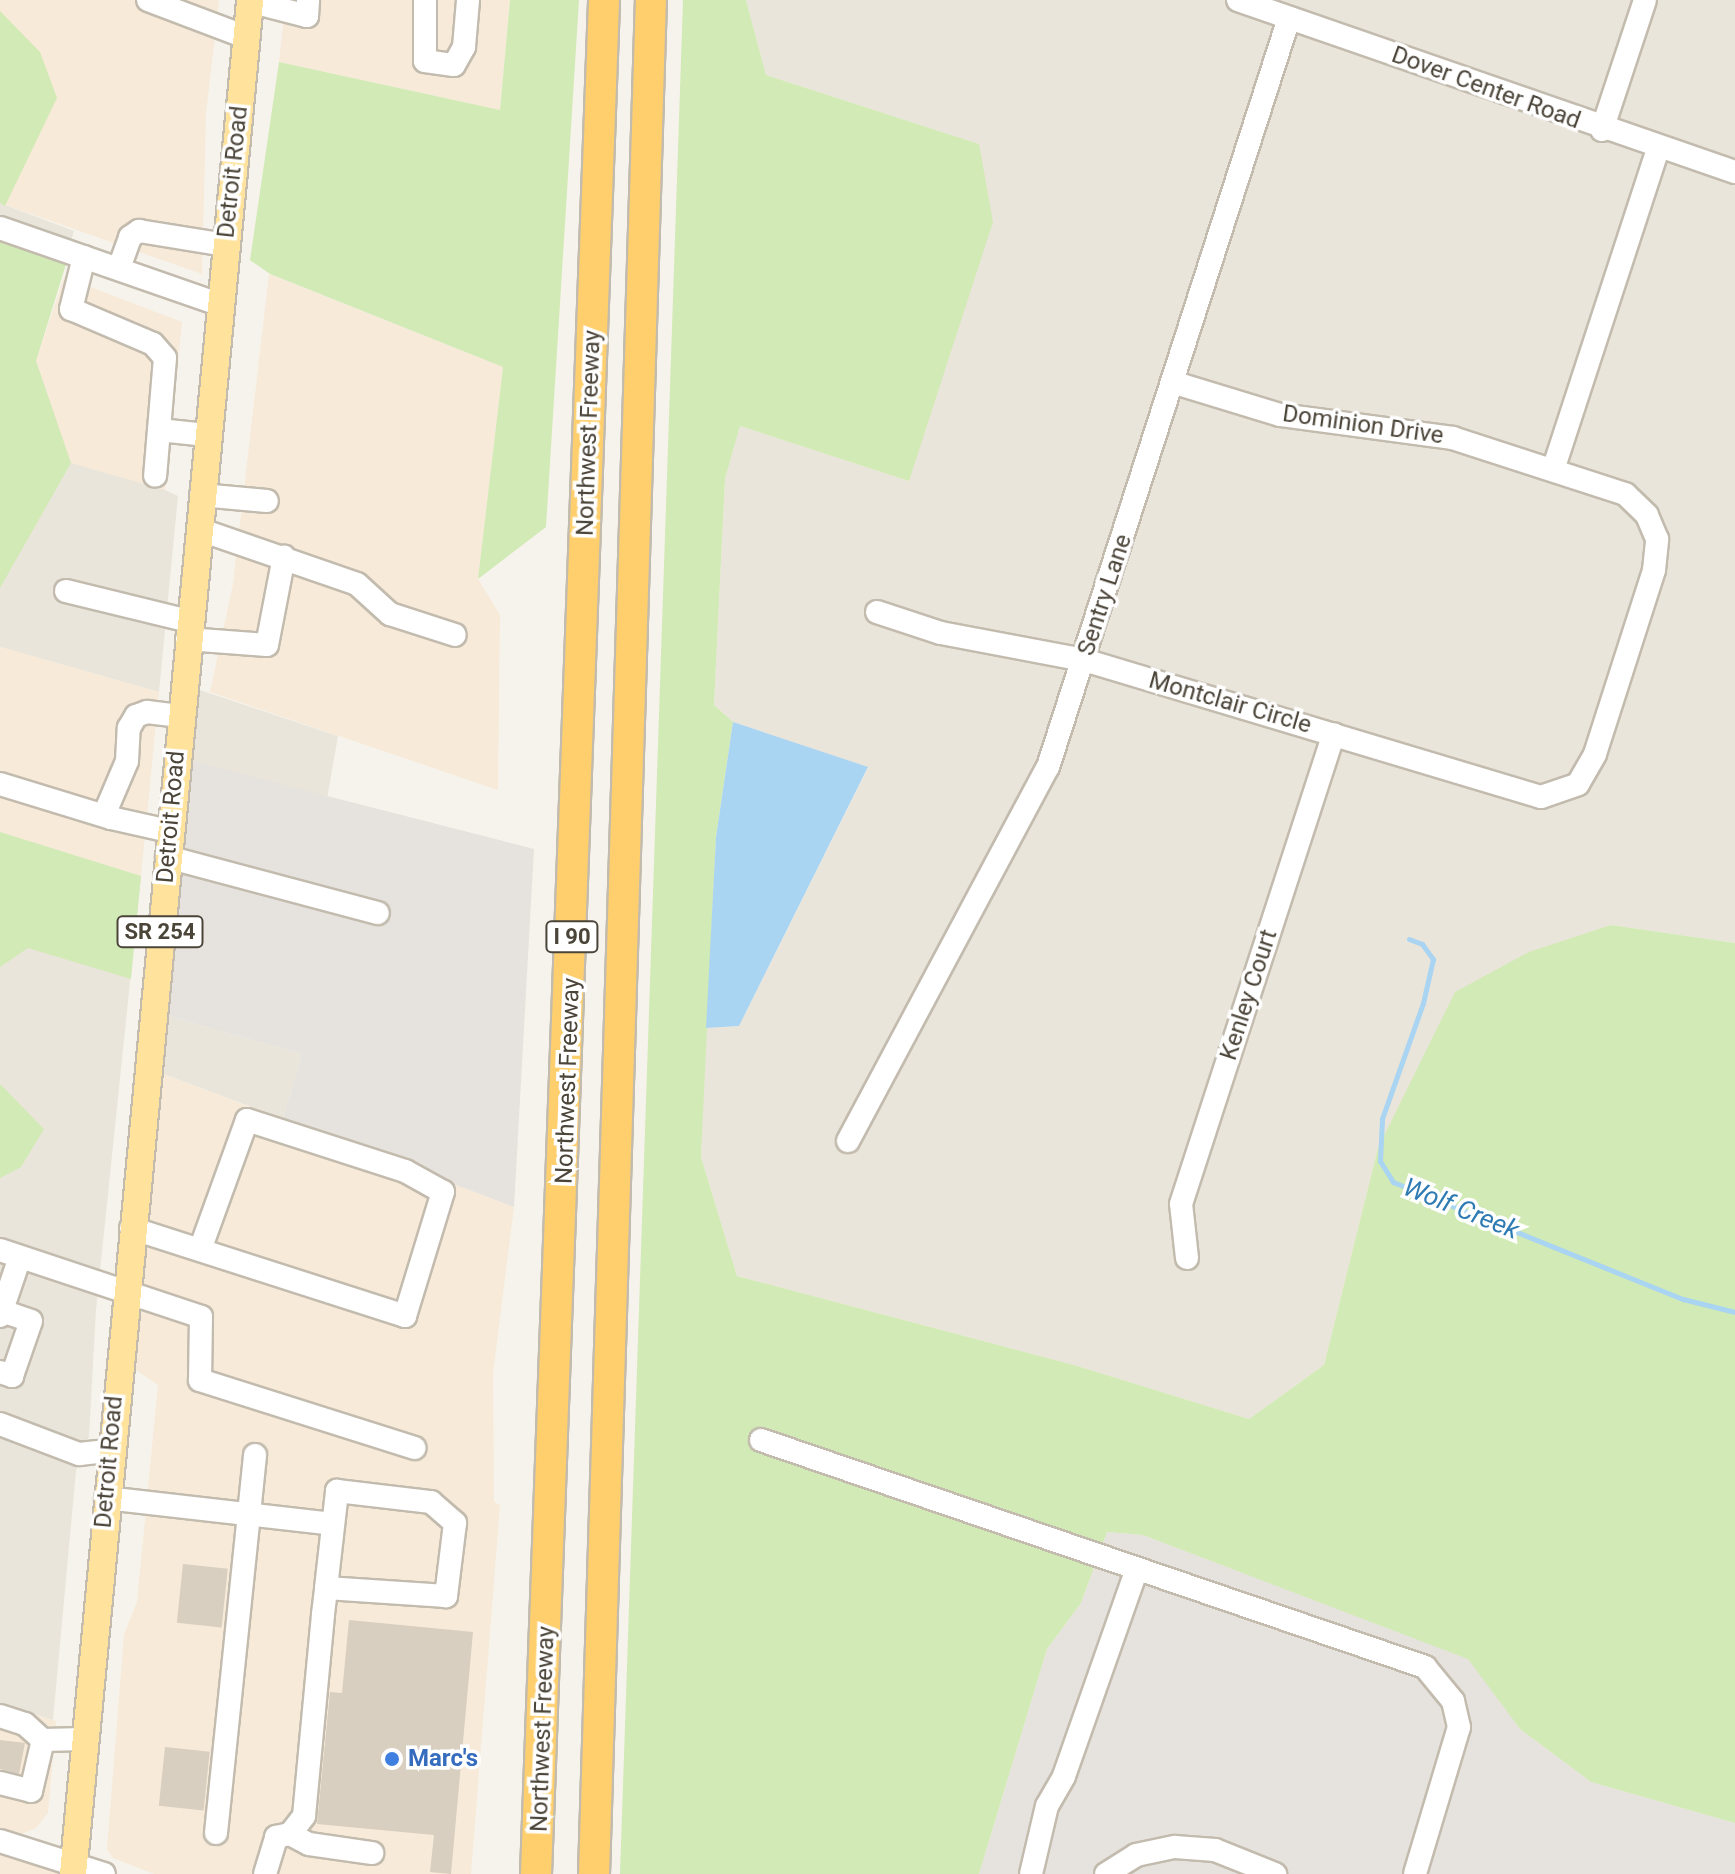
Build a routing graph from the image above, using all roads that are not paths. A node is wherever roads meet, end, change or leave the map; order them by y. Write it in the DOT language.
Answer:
graph roads {
  1 [pos="148,0"];
  2 [pos="308,0"];
  3 [pos="425,0"];
  4 [pos="468,0"];
  5 [pos="604,0"];
  6 [pos="651,0"];
  7 [pos="1238,0"];
  8 [pos="1645,0"];
  9 [pos="250,1"];
  10 [pos="1289,18"];
  11 [pos="246,37"];
  12 [pos="1602,130"];
  13 [pos="1658,148"];
  14 [pos="1735,172"];
  15 [pos="0,228"];
  16 [pos="225,245"];
  17 [pos="84,257"];
  18 [pos="119,268"];
  19 [pos="221,305"];
  20 [pos="1172,382"];
  21 [pos="159,430"];
  22 [pos="207,435"];
  23 [pos="1554,467"];
  24 [pos="155,476"];
  25 [pos="201,495"];
  26 [pos="267,501"];
  27 [pos="198,529"];
  28 [pos="284,557"];
  29 [pos="66,591"];
  30 [pos="877,612"];
  31 [pos="188,630"];
  32 [pos="455,635"];
  33 [pos="1084,660"];
  34 [pos="180,716"];
  35 [pos="1334,734"];
  36 [pos="0,784"];
  37 [pos="1578,784"];
  38 [pos="111,818"];
  39 [pos="168,844"];
  40 [pos="378,913"];
  41 [pos="848,1141"];
  42 [pos="131,1228"];
  43 [pos="200,1250"];
  44 [pos="10,1254"];
  45 [pos="1187,1258"];
  46 [pos="124,1294"];
  47 [pos="1,1313"];
  48 [pos="0,1372"];
  49 [pos="0,1424"];
  50 [pos="761,1440"];
  51 [pos="414,1448"];
  52 [pos="110,1451"];
  53 [pos="255,1455"];
  54 [pos="106,1498"];
  55 [pos="247,1514"];
  56 [pos="333,1524"];
  57 [pos="1137,1569"];
  58 [pos="326,1588"];
  59 [pos="0,1716"];
  60 [pos="85,1739"];
  61 [pos="43,1740"];
  62 [pos="0,1783"];
  63 [pos="216,1833"];
  64 [pos="290,1834"];
  65 [pos="0,1841"];
  66 [pos="372,1853"];
  67 [pos="73,1869"];
  68 [pos="104,1874"];
  69 [pos="265,1874"];
  70 [pos="536,1874"];
  71 [pos="594,1874"];
  72 [pos="1031,1874"];
  73 [pos="1106,1874"];
  74 [pos="1275,1874"];
  75 [pos="1415,1874"];
  1 -- 11 [label="street"];
  2 -- 9 [label="street"];
  3 -- 4 [label="street"];
  5 -- 70 [label="highway, Northwest Freeway / I 90"];
  6 -- 71 [label="highway, Northwest Freeway / I 90"];
  7 -- 10 [label="street, Dover Center Road"];
  8 -- 12 [label="street"];
  9 -- 11 [label="main road, Detroit Road / SR 254"];
  10 -- 12 [label="street, Dover Center Road"];
  10 -- 20 [label="street, Sentry Lane"];
  11 -- 16 [label="main road, Detroit Road / SR 254"];
  12 -- 13 [label="street, Dover Center Road"];
  13 -- 14 [label="street, Dover Center Road"];
  13 -- 23 [label="street"];
  15 -- 17 [label="street"];
  16 -- 18 [label="street"];
  16 -- 19 [label="main road, Detroit Road / SR 254"];
  17 -- 18 [label="street"];
  17 -- 21 [label="street"];
  18 -- 19 [label="street"];
  19 -- 22 [label="main road, Detroit Road / SR 254"];
  20 -- 23 [label="street, Dominion Drive"];
  20 -- 33 [label="street, Sentry Lane"];
  21 -- 22 [label="street"];
  21 -- 24 [label="street"];
  22 -- 25 [label="main road, Detroit Road / SR 254"];
  23 -- 37 [label="street, Dominion Drive"];
  25 -- 26 [label="street"];
  25 -- 27 [label="main road, Detroit Road / SR 254"];
  27 -- 28 [label="street"];
  27 -- 31 [label="main road, Detroit Road / SR 254"];
  28 -- 31 [label="street"];
  28 -- 32 [label="street"];
  29 -- 31 [label="street"];
  30 -- 33 [label="street, Montclair Circle"];
  31 -- 34 [label="main road, Detroit Road / SR 254"];
  33 -- 35 [label="street, Montclair Circle"];
  33 -- 41 [label="street, Sentry Lane"];
  34 -- 38 [label="street"];
  34 -- 39 [label="main road, Detroit Road / SR 254"];
  35 -- 37 [label="street, Montclair Circle"];
  35 -- 45 [label="street, Kenley Court"];
  36 -- 38 [label="street"];
  38 -- 39 [label="street"];
  39 -- 40 [label="street"];
  39 -- 42 [label="main road, Detroit Road / SR 254"];
  42 -- 43 [label="street"];
  42 -- 46 [label="main road, Detroit Road / SR 254"];
  43 -- 43 [label="street"];
  44 -- 46 [label="street"];
  44 -- 47 [label="street"];
  46 -- 51 [label="street"];
  46 -- 52 [label="main road, Detroit Road / SR 254"];
  47 -- 48 [label="street"];
  49 -- 52 [label="street"];
  50 -- 57 [label="street"];
  52 -- 54 [label="main road, Detroit Road / SR 254"];
  53 -- 55 [label="street"];
  54 -- 55 [label="street"];
  54 -- 60 [label="main road, Detroit Road / SR 254"];
  55 -- 56 [label="street"];
  55 -- 63 [label="street"];
  56 -- 58 [label="street"];
  56 -- 58 [label="street"];
  57 -- 72 [label="street"];
  57 -- 75 [label="street"];
  58 -- 64 [label="street"];
  59 -- 61 [label="street"];
  60 -- 61 [label="street"];
  60 -- 67 [label="main road, Detroit Road / SR 254"];
  61 -- 62 [label="street"];
  64 -- 66 [label="street"];
  64 -- 69 [label="street"];
  65 -- 67 [label="street"];
  67 -- 68 [label="street"];
  73 -- 74 [label="street"];
}
